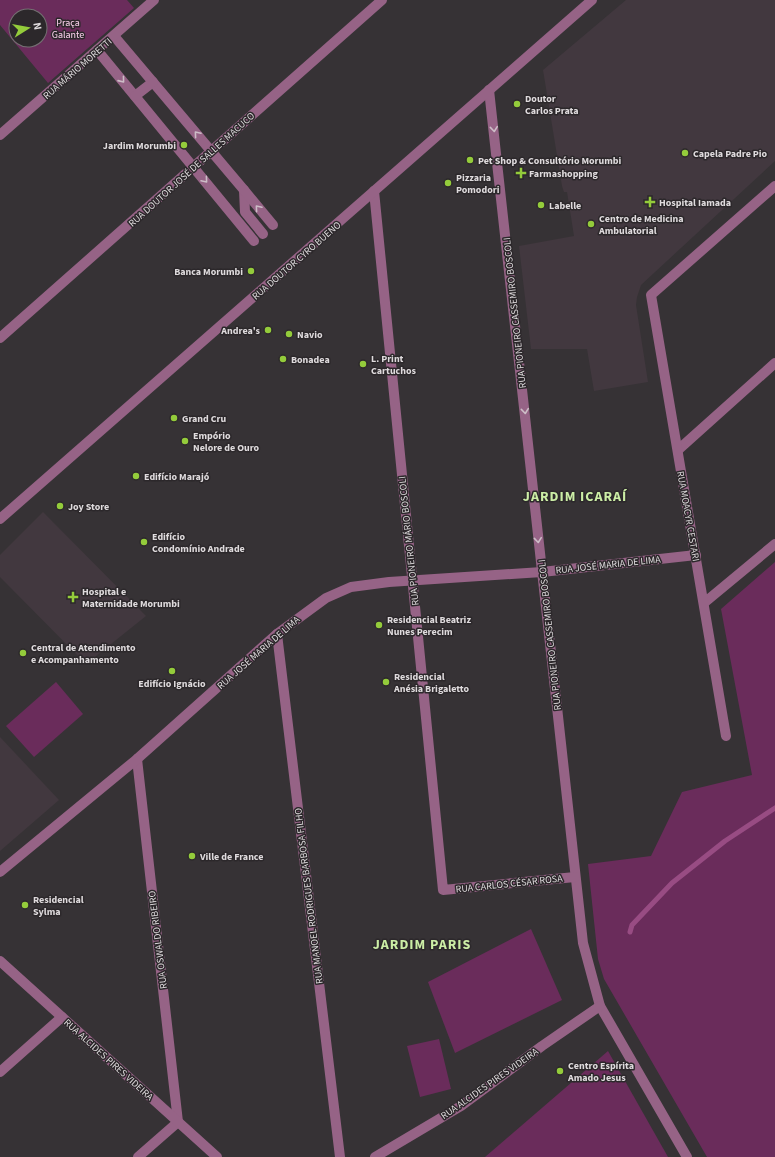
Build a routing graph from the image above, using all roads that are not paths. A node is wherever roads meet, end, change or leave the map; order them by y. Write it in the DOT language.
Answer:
graph roads {
  1 [pos="154,0"];
  2 [pos="382,0"];
  3 [pos="592,0"];
  4 [pos="114,36"];
  5 [pos="97,50"];
  6 [pos="153,82"];
  7 [pos="489,90"];
  8 [pos="135,96"];
  9 [pos="0,135"];
  10 [pos="211,151"];
  11 [pos="194,167"];
  12 [pos="775,186"];
  13 [pos="244,190"];
  14 [pos="374,191"];
  15 [pos="273,225"];
  16 [pos="263,234"];
  17 [pos="254,241"];
  18 [pos="0,338"];
  19 [pos="775,363"];
  20 [pos="678,450"];
  21 [pos="0,520"];
  22 [pos="775,544"];
  23 [pos="696,555"];
  24 [pos="542,572"];
  25 [pos="412,580"];
  26 [pos="704,603"];
  27 [pos="276,634"];
  28 [pos="726,736"];
  29 [pos="137,759"];
  30 [pos="0,872"];
  31 [pos="575,876"];
  32 [pos="443,890"];
  33 [pos="0,961"];
  34 [pos="600,1006"];
  35 [pos="62,1017"];
  36 [pos="0,1072"];
  37 [pos="178,1122"];
  38 [pos="138,1157"];
  39 [pos="217,1157"];
  40 [pos="340,1157"];
  41 [pos="376,1157"];
  42 [pos="687,1157"];
  1 -- 4 [label="street, RUA MÁRIO MORETTI"];
  2 -- 10 [label="street, RUA DOUTOR JOSÉ DE SALLES MACUCO"];
  3 -- 7 [label="street, RUA DOUTOR CYRO BUENO"];
  4 -- 5 [label="street, RUA MÁRIO MORETTI"];
  4 -- 6 [label="street"];
  5 -- 8 [label="street, one-way"];
  5 -- 9 [label="street, RUA MÁRIO MORETTI"];
  6 -- 8 [label="street"];
  10 -- 6 [label="street, one-way"];
  7 -- 14 [label="street, RUA DOUTOR CYRO BUENO"];
  7 -- 24 [label="street, RUA PIONEIRO CASSEMIRO BOSCOLI, one-way"];
  8 -- 11 [label="street"];
  10 -- 11 [label="street, RUA DOUTOR JOSÉ DE SALLES MACUCO"];
  10 -- 13 [label="street"];
  11 -- 17 [label="street, one-way"];
  11 -- 18 [label="street, RUA DOUTOR JOSÉ DE SALLES MACUCO"];
  12 -- 20 [label="street, RUA MOACYR CESTARI"];
  15 -- 13 [label="street, one-way"];
  13 -- 16 [label="street"];
  14 -- 21 [label="street, RUA DOUTOR CYRO BUENO"];
  14 -- 25 [label="street, RUA PIONEIRO MÁRIO BOSCOLI"];
  19 -- 20 [label="street"];
  20 -- 23 [label="street, RUA MOACYR CESTARI"];
  22 -- 26 [label="street"];
  23 -- 24 [label="street, RUA JOSÉ MARIA DE LIMA"];
  23 -- 26 [label="street, RUA MOACYR CESTARI"];
  24 -- 25 [label="street, RUA JOSÉ MARIA DE LIMA"];
  24 -- 31 [label="street, RUA PIONEIRO CASSEMIRO BOSCOLI"];
  25 -- 27 [label="street, RUA JOSÉ MARIA DE LIMA"];
  25 -- 32 [label="street, RUA PIONEIRO MÁRIO BOSCOLI"];
  26 -- 28 [label="street, RUA MOACYR CESTARI"];
  27 -- 29 [label="street, RUA JOSÉ MARIA DE LIMA"];
  27 -- 40 [label="street, RUA MANOEL RODRIGUES BARBOSA FILHO"];
  29 -- 30 [label="street, RUA JOSÉ MARIA DE LIMA"];
  29 -- 37 [label="street, RUA OSWALDO RIBEIRO"];
  31 -- 32 [label="street, RUA CARLOS CÉSAR ROSA"];
  31 -- 34 [label="street, RUA PIONEIRO CASSEMIRO BOSCOLI"];
  33 -- 35 [label="street, RUA ALCIDES PIRES VIDEIRA"];
  34 -- 41 [label="street, RUA ALCIDES PIRES VIDEIRA"];
  34 -- 42 [label="street, RUA PIONEIRO CASSEMIRO BOSCOLI"];
  35 -- 36 [label="street"];
  35 -- 37 [label="street, RUA ALCIDES PIRES VIDEIRA"];
  37 -- 38 [label="street"];
  37 -- 39 [label="street, RUA ALCIDES PIRES VIDEIRA"];
}
